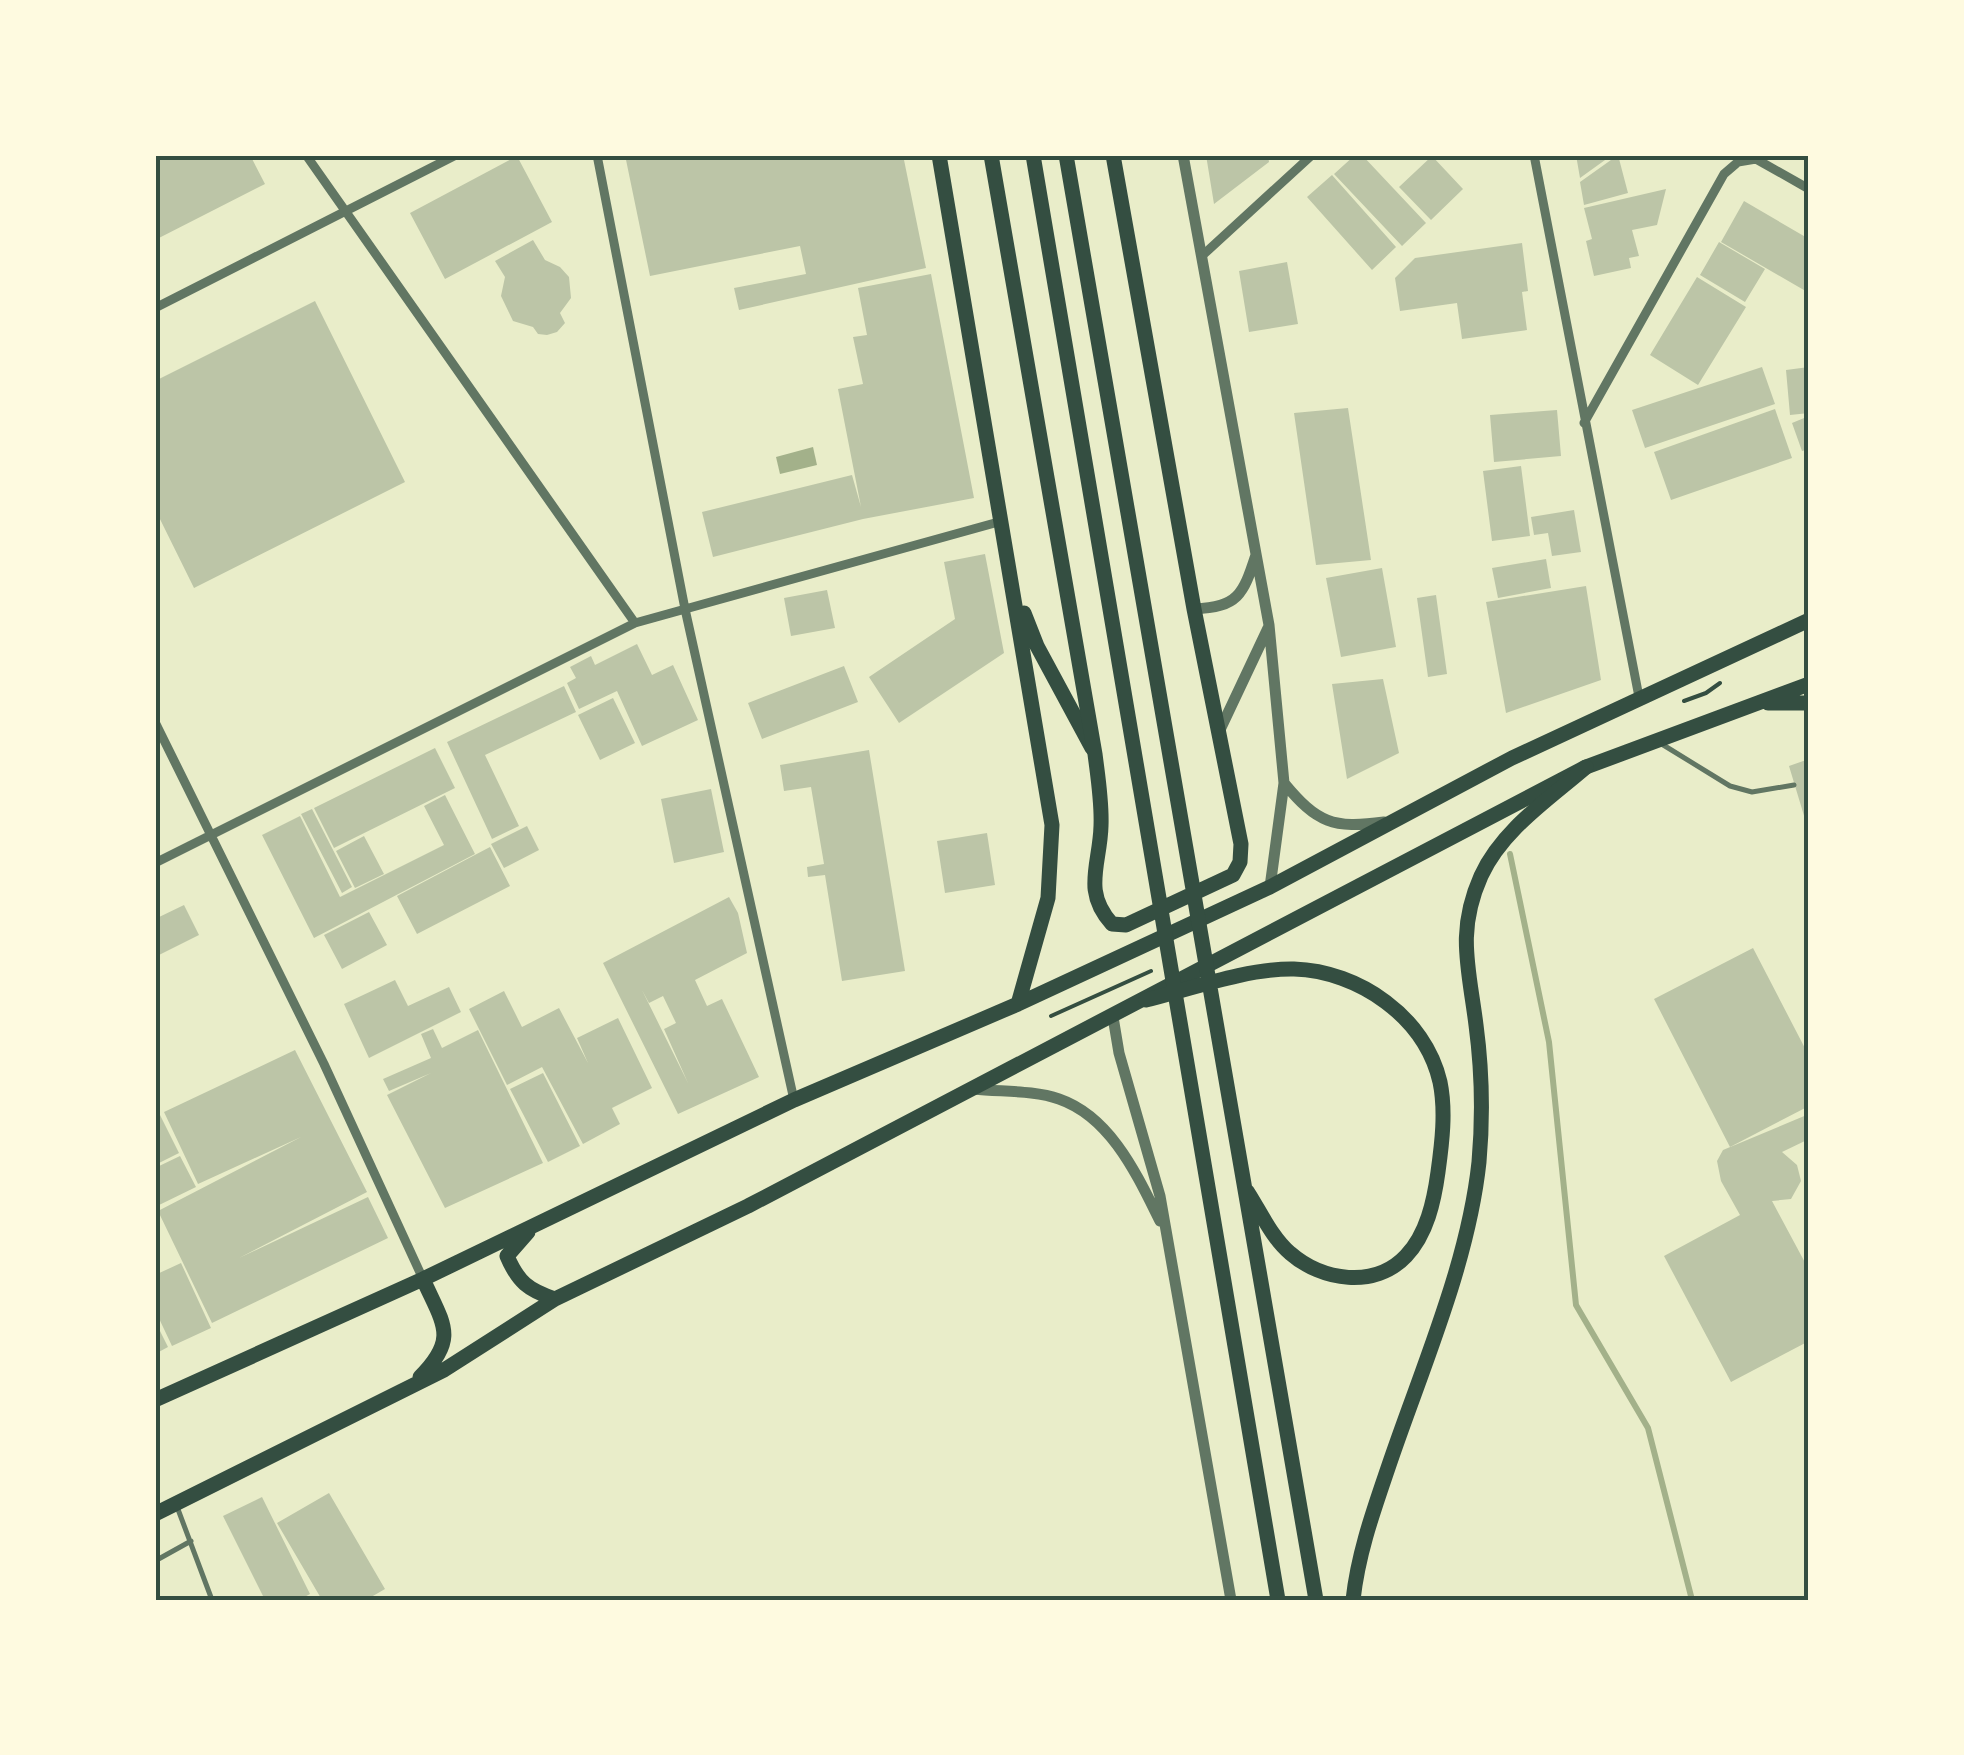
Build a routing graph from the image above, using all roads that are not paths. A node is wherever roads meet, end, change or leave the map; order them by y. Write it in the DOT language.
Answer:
graph roads {
  1 [pos="306,155"];
  2 [pos="456,155"];
  3 [pos="597,155"];
  4 [pos="991,155"];
  5 [pos="1033,155"];
  6 [pos="1066,155"];
  7 [pos="1113,155"];
  8 [pos="1183,155"];
  9 [pos="1312,155"];
  10 [pos="1534,155"];
  11 [pos="944,160"];
  12 [pos="1809,189"];
  13 [pos="345,212"];
  14 [pos="1204,254"];
  15 [pos="155,308"];
  16 [pos="1584,423"];
  17 [pos="1002,521"];
  18 [pos="1257,551"];
  19 [pos="1012,581"];
  20 [pos="685,609"];
  21 [pos="1194,609"];
  22 [pos="1809,620"];
  23 [pos="634,623"];
  24 [pos="1269,625"];
  25 [pos="1809,684"];
  26 [pos="1638,697"];
  27 [pos="1759,703"];
  28 [pos="1809,703"];
  29 [pos="155,722"];
  30 [pos="1219,732"];
  31 [pos="1658,741"];
  32 [pos="1095,754"];
  33 [pos="1586,767"];
  34 [pos="1284,784"];
  35 [pos="1794,785"];
  36 [pos="1397,821"];
  37 [pos="212,836"];
  38 [pos="155,863"];
  39 [pos="1270,887"];
  40 [pos="1146,1000"];
  41 [pos="1018,1004"];
  42 [pos="1112,1017"];
  43 [pos="974,1089"];
  44 [pos="794,1100"];
  45 [pos="1244,1184"];
  46 [pos="535,1224"];
  47 [pos="1164,1229"];
  48 [pos="424,1279"];
  49 [pos="555,1299"];
  50 [pos="410,1386"];
  51 [pos="155,1400"];
  52 [pos="176,1504"];
  53 [pos="155,1514"];
  54 [pos="191,1541"];
  55 [pos="155,1561"];
  56 [pos="212,1600"];
  57 [pos="1231,1600"];
  58 [pos="1278,1600"];
  59 [pos="1316,1600"];
  60 [pos="1354,1600"];
  1 -- 13 [label="street"];
  2 -- 13 [label="street"];
  3 -- 20 [label="street"];
  4 -- 32 [label="main road"];
  5 -- 58 [label="main road"];
  6 -- 45 [label="main road"];
  7 -- 21 [label="main road"];
  8 -- 14 [label="street"];
  9 -- 14 [label="street"];
  10 -- 16 [label="street"];
  11 -- 17 [label="main road"];
  12 -- 16 [label="street"];
  13 -- 15 [label="street"];
  13 -- 23 [label="street"];
  14 -- 18 [label="street"];
  16 -- 26 [label="street"];
  17 -- 19 [label="main road"];
  17 -- 20 [label="street"];
  18 -- 21 [label="street"];
  18 -- 24 [label="street"];
  19 -- 32 [label="main road"];
  19 -- 41 [label="main road"];
  20 -- 23 [label="street"];
  20 -- 44 [label="street"];
  21 -- 30 [label="main road"];
  22 -- 26 [label="main road"];
  23 -- 37 [label="street"];
  24 -- 30 [label="street"];
  24 -- 34 [label="street"];
  25 -- 27 [label="main road"];
  26 -- 36 [label="main road"];
  27 -- 28 [label="main road"];
  27 -- 31 [label="main road"];
  29 -- 37 [label="street"];
  30 -- 32 [label="main road"];
  31 -- 33 [label="main road"];
  31 -- 35 [label="lane"];
  33 -- 40 [label="main road"];
  33 -- 60 [label="main road"];
  34 -- 36 [label="street"];
  34 -- 39 [label="street"];
  36 -- 39 [label="main road"];
  37 -- 38 [label="street"];
  37 -- 48 [label="street"];
  39 -- 41 [label="main road"];
  40 -- 42 [label="main road"];
  40 -- 45 [label="main road"];
  41 -- 44 [label="main road"];
  42 -- 43 [label="main road"];
  42 -- 47 [label="street"];
  43 -- 47 [label="street"];
  43 -- 49 [label="main road"];
  44 -- 46 [label="main road"];
  45 -- 59 [label="main road"];
  46 -- 48 [label="main road"];
  46 -- 49 [label="main road"];
  47 -- 57 [label="street"];
  48 -- 50 [label="main road"];
  48 -- 51 [label="main road"];
  49 -- 50 [label="main road"];
  50 -- 52 [label="main road"];
  52 -- 53 [label="main road"];
  52 -- 54 [label="lane"];
  54 -- 55 [label="lane"];
  54 -- 56 [label="lane"];
}
